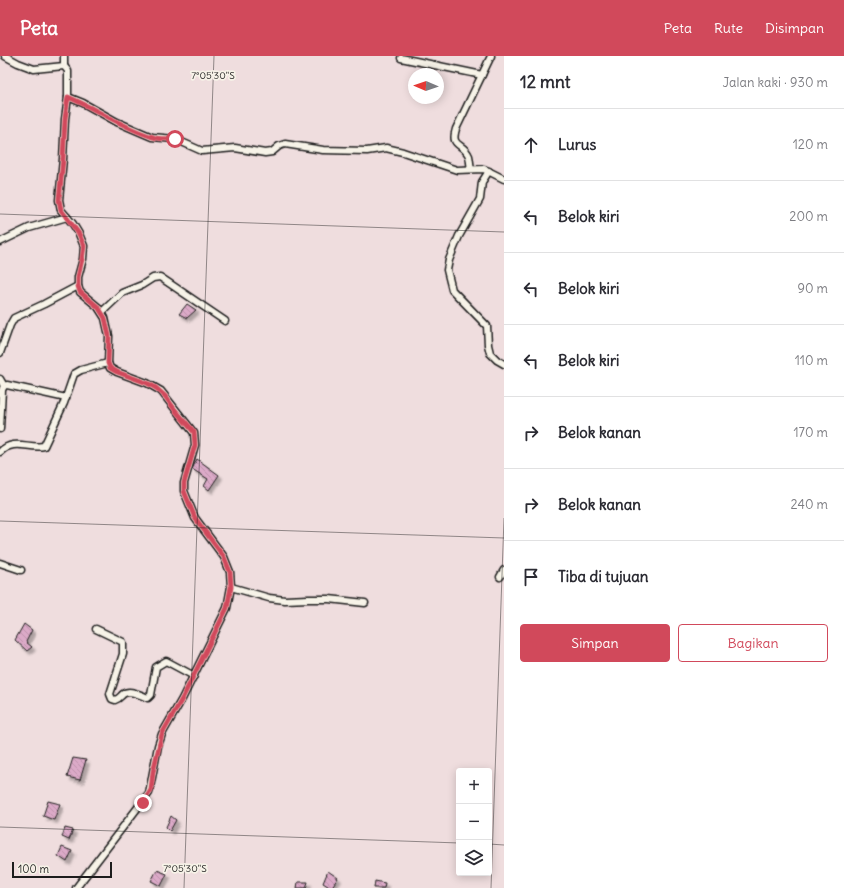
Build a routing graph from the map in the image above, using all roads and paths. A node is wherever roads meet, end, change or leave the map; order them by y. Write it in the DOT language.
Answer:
graph roads {
  1 [pos="5,56"];
  2 [pos="64,56"];
  3 [pos="491,56"];
  4 [pos="401,58"];
  5 [pos="64,66"];
  6 [pos="482,75"];
  7 [pos="68,97"];
  8 [pos="471,169"];
  9 [pos="489,171"];
  10 [pos="504,179"];
  11 [pos="66,217"];
  12 [pos="0,242"];
  13 [pos="78,286"];
  14 [pos="102,312"];
  15 [pos="225,321"];
  16 [pos="0,353"];
  17 [pos="108,363"];
  18 [pos="504,364"];
  19 [pos="0,379"];
  20 [pos="4,386"];
  21 [pos="66,398"];
  22 [pos="0,429"];
  23 [pos="0,452"];
  24 [pos="0,562"];
  25 [pos="21,570"];
  26 [pos="504,570"];
  27 [pos="500,577"];
  28 [pos="231,587"];
  29 [pos="365,603"];
  30 [pos="96,629"];
  31 [pos="194,676"];
  32 [pos="76,888"];
  1 -- 5 [label="street"];
  2 -- 5 [label="street"];
  3 -- 6 [label="street"];
  4 -- 6 [label="street"];
  5 -- 7 [label="street"];
  6 -- 8 [label="street"];
  7 -- 8 [label="street"];
  7 -- 11 [label="street"];
  8 -- 9 [label="street"];
  9 -- 10 [label="street"];
  9 -- 18 [label="street"];
  11 -- 12 [label="street"];
  11 -- 13 [label="street"];
  13 -- 14 [label="street"];
  13 -- 16 [label="street"];
  14 -- 15 [label="street"];
  14 -- 17 [label="street"];
  17 -- 21 [label="street"];
  17 -- 28 [label="street"];
  19 -- 20 [label="street"];
  20 -- 21 [label="street"];
  20 -- 22 [label="street"];
  21 -- 23 [label="street"];
  24 -- 25 [label="street"];
  26 -- 27 [label="street"];
  28 -- 29 [label="street"];
  28 -- 31 [label="street"];
  30 -- 31 [label="street"];
  31 -- 32 [label="street"];
}
